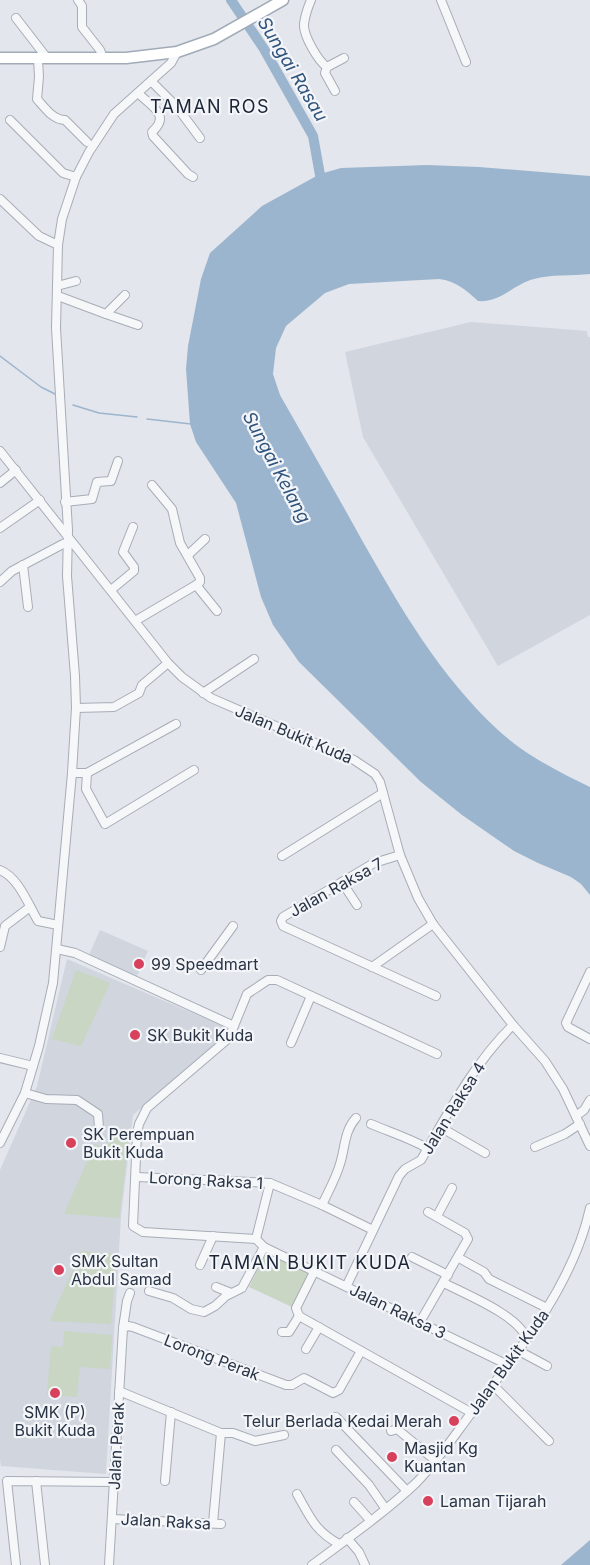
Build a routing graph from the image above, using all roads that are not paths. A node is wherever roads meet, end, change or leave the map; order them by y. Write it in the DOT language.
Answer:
graph roads {
  1 [pos="78,0"];
  2 [pos="283,0"];
  3 [pos="311,0"];
  4 [pos="441,0"];
  5 [pos="16,18"];
  6 [pos="177,52"];
  7 [pos="0,58"];
  8 [pos="103,58"];
  9 [pos="344,58"];
  10 [pos="42,59"];
  11 [pos="466,62"];
  12 [pos="327,67"];
  13 [pos="151,81"];
  14 [pos="334,91"];
  15 [pos="138,93"];
  16 [pos="10,120"];
  17 [pos="200,138"];
  18 [pos="87,142"];
  19 [pos="76,177"];
  20 [pos="194,177"];
  21 [pos="0,199"];
  22 [pos="58,245"];
  23 [pos="76,281"];
  24 [pos="57,286"];
  25 [pos="125,295"];
  26 [pos="58,296"];
  27 [pos="106,314"];
  28 [pos="138,325"];
  29 [pos="0,451"];
  30 [pos="118,461"];
  31 [pos="16,470"];
  32 [pos="0,483"];
  33 [pos="152,485"];
  34 [pos="40,500"];
  35 [pos="65,502"];
  36 [pos="48,510"];
  37 [pos="133,527"];
  38 [pos="0,528"];
  39 [pos="65,532"];
  40 [pos="205,539"];
  41 [pos="63,544"];
  42 [pos="80,552"];
  43 [pos="188,555"];
  44 [pos="67,562"];
  45 [pos="23,565"];
  46 [pos="67,573"];
  47 [pos="0,582"];
  48 [pos="196,585"];
  49 [pos="111,590"];
  50 [pos="28,607"];
  51 [pos="218,611"];
  52 [pos="135,621"];
  53 [pos="254,659"];
  54 [pos="168,663"];
  55 [pos="203,693"];
  56 [pos="76,708"];
  57 [pos="176,724"];
  58 [pos="194,770"];
  59 [pos="72,773"];
  60 [pos="87,773"];
  61 [pos="383,793"];
  62 [pos="400,855"];
  63 [pos="282,856"];
  64 [pos="0,870"];
  65 [pos="342,882"];
  66 [pos="357,904"];
  67 [pos="30,907"];
  68 [pos="58,924"];
  69 [pos="433,924"];
  70 [pos="232,926"];
  71 [pos="0,948"];
  72 [pos="57,949"];
  73 [pos="372,968"];
  74 [pos="201,970"];
  75 [pos="590,972"];
  76 [pos="311,996"];
  77 [pos="436,996"];
  78 [pos="513,1025"];
  79 [pos="234,1026"];
  80 [pos="590,1039"];
  81 [pos="291,1043"];
  82 [pos="437,1054"];
  83 [pos="0,1058"];
  84 [pos="33,1066"];
  85 [pos="25,1093"];
  86 [pos="590,1100"];
  87 [pos="356,1118"];
  88 [pos="578,1120"];
  89 [pos="371,1124"];
  90 [pos="440,1127"];
  91 [pos="99,1128"];
  92 [pos="1,1139"];
  93 [pos="590,1146"];
  94 [pos="535,1147"];
  95 [pos="427,1148"];
  96 [pos="485,1153"];
  97 [pos="137,1177"];
  98 [pos="270,1183"];
  99 [pos="452,1188"];
  100 [pos="322,1205"];
  101 [pos="590,1208"];
  102 [pos="374,1230"];
  103 [pos="213,1236"];
  104 [pos="256,1239"];
  105 [pos="264,1247"];
  106 [pos="412,1257"];
  107 [pos="459,1258"];
  108 [pos="200,1265"];
  109 [pos="315,1270"];
  110 [pos="446,1279"];
  111 [pos="347,1285"];
  112 [pos="216,1287"];
  113 [pos="149,1291"];
  114 [pos="130,1293"];
  115 [pos="231,1293"];
  116 [pos="547,1308"];
  117 [pos="299,1316"];
  118 [pos="420,1322"];
  119 [pos="319,1327"];
  120 [pos="123,1328"];
  121 [pos="282,1332"];
  122 [pos="527,1339"];
  123 [pos="306,1349"];
  124 [pos="361,1351"];
  125 [pos="519,1351"];
  126 [pos="508,1365"];
  127 [pos="547,1366"];
  128 [pos="493,1385"];
  129 [pos="119,1391"];
  130 [pos="171,1412"];
  131 [pos="472,1413"];
  132 [pos="336,1417"];
  133 [pos="391,1431"];
  134 [pos="221,1433"];
  135 [pos="284,1436"];
  136 [pos="549,1441"];
  137 [pos="336,1450"];
  138 [pos="436,1461"];
  139 [pos="36,1481"];
  140 [pos="165,1481"];
  141 [pos="114,1482"];
  142 [pos="407,1491"];
  143 [pos="297,1494"];
  144 [pos="354,1502"];
  145 [pos="385,1508"];
  146 [pos="111,1519"];
  147 [pos="370,1520"];
  148 [pos="347,1538"];
  149 [pos="339,1544"];
  150 [pos="16,1565"];
  151 [pos="45,1565"];
  152 [pos="109,1565"];
  153 [pos="312,1565"];
  154 [pos="364,1565"];
  1 -- 8 [label="street"];
  2 -- 6 [label="main road"];
  3 -- 12 [label="street"];
  4 -- 11 [label="street"];
  5 -- 10 [label="street"];
  6 -- 8 [label="main road"];
  6 -- 13 [label="street"];
  7 -- 10 [label="main road"];
  8 -- 10 [label="main road"];
  9 -- 12 [label="street"];
  10 -- 18 [label="street"];
  12 -- 14 [label="street"];
  13 -- 15 [label="street"];
  13 -- 17 [label="street"];
  15 -- 19 [label="street"];
  15 -- 20 [label="street"];
  16 -- 19 [label="street"];
  19 -- 22 [label="street"];
  21 -- 22 [label="street"];
  22 -- 24 [label="street"];
  23 -- 24 [label="street"];
  24 -- 26 [label="street"];
  25 -- 27 [label="street"];
  26 -- 27 [label="street"];
  26 -- 35 [label="street"];
  27 -- 28 [label="street"];
  29 -- 31 [label="street, Jalan Bukit Kuda"];
  30 -- 35 [label="street"];
  31 -- 32 [label="street"];
  31 -- 34 [label="street, Jalan Bukit Kuda"];
  33 -- 43 [label="street"];
  34 -- 36 [label="street, Jalan Bukit Kuda"];
  34 -- 38 [label="street"];
  35 -- 36 [label="street"];
  35 -- 39 [label="street"];
  36 -- 39 [label="street, Jalan Bukit Kuda"];
  37 -- 49 [label="street"];
  39 -- 41 [label="street"];
  39 -- 42 [label="street, Jalan Bukit Kuda"];
  39 -- 44 [label="street"];
  40 -- 43 [label="street"];
  41 -- 45 [label="street"];
  41 -- 46 [label="street"];
  42 -- 44 [label="street"];
  42 -- 49 [label="street, Jalan Bukit Kuda"];
  43 -- 48 [label="street"];
  44 -- 46 [label="street"];
  45 -- 47 [label="street"];
  45 -- 50 [label="street"];
  46 -- 56 [label="street"];
  48 -- 51 [label="street"];
  48 -- 52 [label="street"];
  49 -- 52 [label="street, Jalan Bukit Kuda"];
  52 -- 54 [label="street, Jalan Bukit Kuda"];
  53 -- 55 [label="street"];
  54 -- 55 [label="street, Jalan Bukit Kuda"];
  54 -- 56 [label="street"];
  55 -- 61 [label="street, Jalan Bukit Kuda"];
  56 -- 59 [label="street"];
  57 -- 60 [label="street"];
  58 -- 60 [label="street"];
  59 -- 60 [label="street"];
  59 -- 68 [label="street"];
  61 -- 62 [label="street, Jalan Bukit Kuda"];
  61 -- 63 [label="street"];
  62 -- 65 [label="street, Jalan Raksa 7"];
  62 -- 69 [label="street, Jalan Bukit Kuda"];
  64 -- 67 [label="street"];
  65 -- 66 [label="street"];
  65 -- 73 [label="street, Jalan Raksa 7"];
  67 -- 68 [label="street"];
  67 -- 71 [label="street"];
  68 -- 72 [label="street"];
  69 -- 73 [label="street"];
  69 -- 78 [label="street, Jalan Bukit Kuda"];
  70 -- 74 [label="street"];
  72 -- 79 [label="street"];
  72 -- 84 [label="street"];
  73 -- 77 [label="street"];
  75 -- 80 [label="street"];
  76 -- 79 [label="street"];
  76 -- 81 [label="street"];
  76 -- 82 [label="street"];
  78 -- 88 [label="street, Jalan Bukit Kuda"];
  78 -- 90 [label="street, Jalan Raksa 4"];
  79 -- 97 [label="street"];
  83 -- 84 [label="street"];
  84 -- 85 [label="street"];
  85 -- 91 [label="street"];
  85 -- 92 [label="street"];
  86 -- 88 [label="street"];
  87 -- 100 [label="street"];
  88 -- 93 [label="street, Jalan Bukit Kuda"];
  88 -- 94 [label="street"];
  89 -- 95 [label="street"];
  90 -- 95 [label="street, Jalan Raksa 4"];
  90 -- 96 [label="street"];
  95 -- 102 [label="street, Jalan Raksa 4"];
  97 -- 98 [label="street, Lorong Raksa 1"];
  97 -- 103 [label="street"];
  98 -- 100 [label="street, Lorong Raksa 1"];
  98 -- 104 [label="street"];
  99 -- 107 [label="street"];
  100 -- 102 [label="street, Lorong Raksa 1"];
  101 -- 116 [label="street, Jalan Bukit Kuda"];
  102 -- 111 [label="street, Jalan Raksa 4"];
  103 -- 104 [label="street"];
  103 -- 108 [label="street"];
  104 -- 105 [label="street, Jalan Raksa 3"];
  105 -- 109 [label="street, Jalan Raksa 3"];
  105 -- 115 [label="street"];
  106 -- 110 [label="street"];
  107 -- 110 [label="street"];
  107 -- 116 [label="street"];
  109 -- 111 [label="street, Jalan Raksa 3"];
  109 -- 117 [label="street"];
  110 -- 118 [label="street"];
  110 -- 122 [label="street"];
  111 -- 118 [label="street, Jalan Raksa 3"];
  112 -- 115 [label="street"];
  113 -- 115 [label="street"];
  114 -- 120 [label="street, Jalan Perak"];
  116 -- 122 [label="street, Jalan Bukit Kuda"];
  117 -- 119 [label="street"];
  117 -- 121 [label="street"];
  118 -- 126 [label="street, Jalan Raksa 3"];
  119 -- 123 [label="street"];
  119 -- 124 [label="street"];
  120 -- 124 [label="street, Lorong Perak"];
  120 -- 129 [label="street, Jalan Perak"];
  122 -- 125 [label="street, Jalan Bukit Kuda"];
  124 -- 131 [label="street"];
  125 -- 126 [label="street, Jalan Bukit Kuda"];
  125 -- 127 [label="street"];
  126 -- 128 [label="street, Jalan Bukit Kuda"];
  128 -- 131 [label="street, Jalan Bukit Kuda"];
  128 -- 136 [label="street"];
  129 -- 130 [label="street"];
  129 -- 141 [label="street, Jalan Perak"];
  130 -- 134 [label="street"];
  130 -- 140 [label="street"];
  131 -- 138 [label="street, Jalan Bukit Kuda"];
  132 -- 142 [label="street"];
  133 -- 138 [label="street"];
  134 -- 135 [label="street"];
  134 -- 146 [label="street, Jalan Raksa"];
  137 -- 145 [label="street"];
  138 -- 142 [label="street, Jalan Bukit Kuda"];
  139 -- 141 [label="street"];
  139 -- 150 [label="street"];
  139 -- 151 [label="street"];
  141 -- 146 [label="street, Jalan Perak"];
  142 -- 145 [label="street, Jalan Bukit Kuda"];
  143 -- 149 [label="street"];
  144 -- 147 [label="street"];
  145 -- 147 [label="street, Jalan Bukit Kuda"];
  146 -- 152 [label="street, Jalan Perak"];
  147 -- 148 [label="street, Jalan Bukit Kuda"];
  148 -- 149 [label="street, Jalan Bukit Kuda"];
  148 -- 154 [label="street"];
  149 -- 153 [label="street, Jalan Bukit Kuda"];
}
